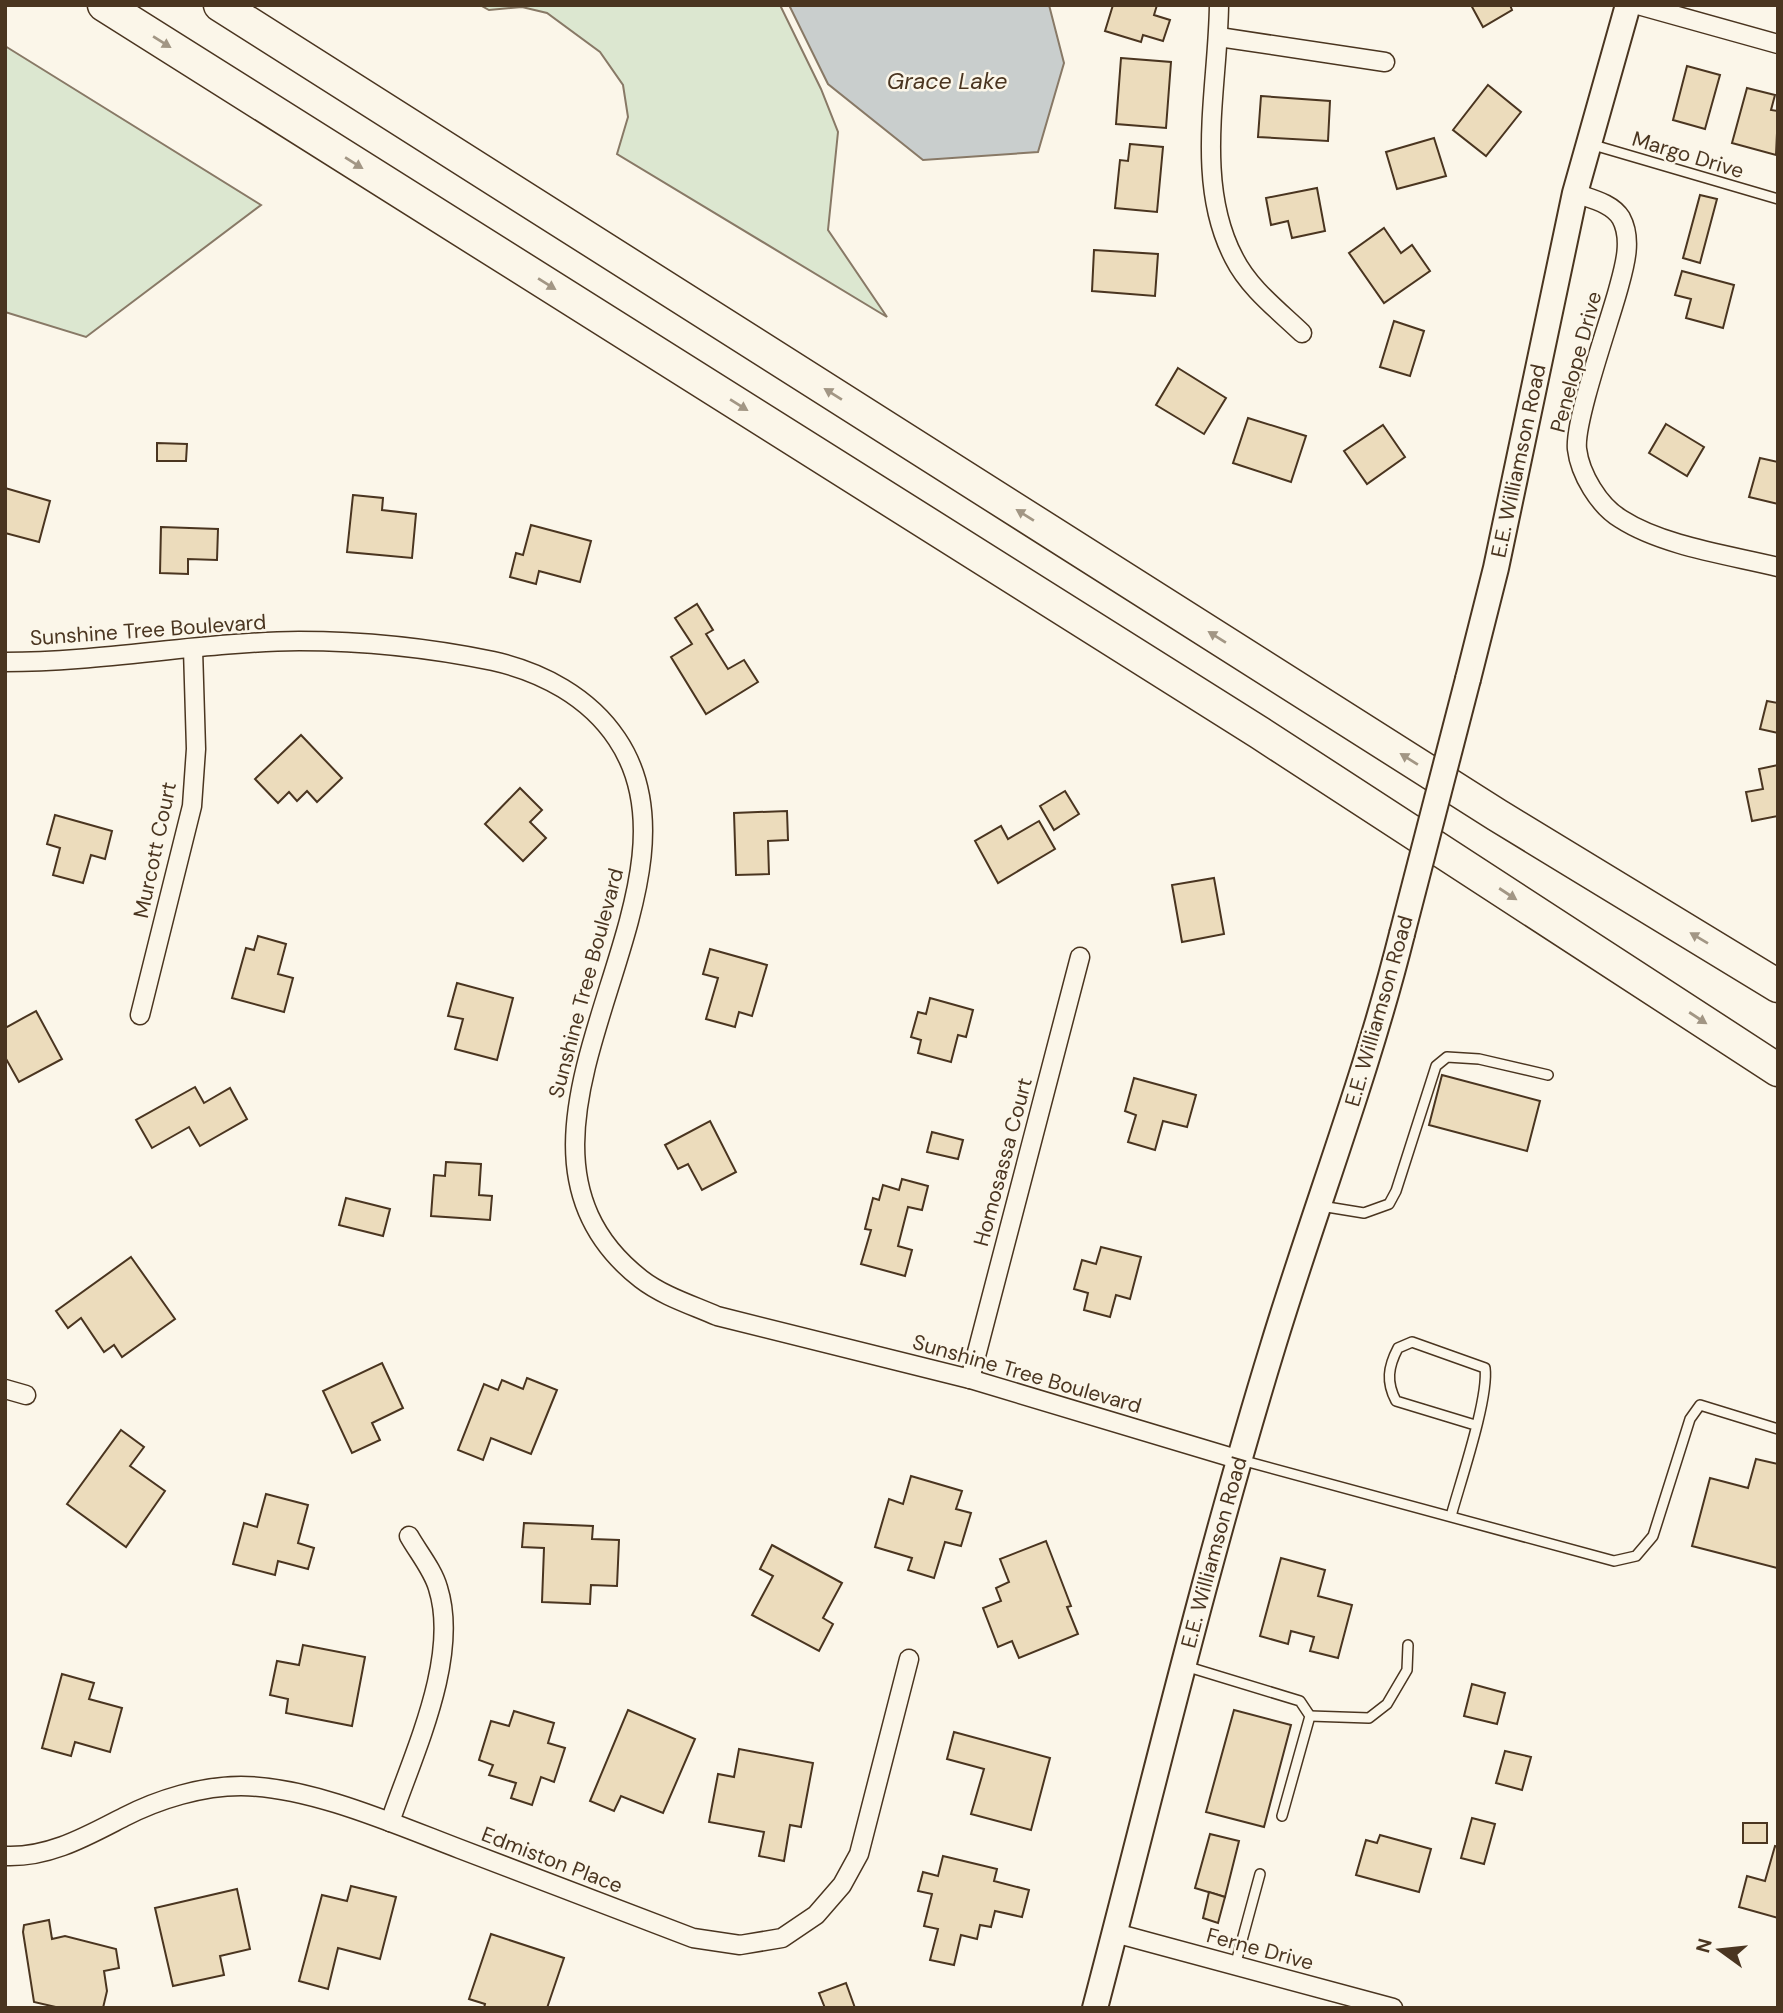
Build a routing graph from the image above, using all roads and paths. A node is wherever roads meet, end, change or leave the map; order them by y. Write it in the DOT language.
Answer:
graph roads {
  1 [pos="104,5"];
  2 [pos="220,5"];
  3 [pos="1219,5"];
  4 [pos="1628,5"];
  5 [pos="1638,5"];
  6 [pos="1219,37"];
  7 [pos="1778,44"];
  8 [pos="1385,62"];
  9 [pos="1589,143"];
  10 [pos="1575,193"];
  11 [pos="1778,199"];
  12 [pos="1302,333"];
  13 [pos="1778,568"];
  14 [pos="193,649"];
  15 [pos="5,662"];
  16 [pos="1080,957"];
  17 [pos="1778,986"];
  18 [pos="139,1015"];
  19 [pos="1778,1070"];
  20 [pos="1548,1075"];
  21 [pos="1320,1206"];
  22 [pos="970,1379"];
  23 [pos="5,1389"];
  24 [pos="26,1395"];
  25 [pos="1475,1424"];
  26 [pos="1778,1429"];
  27 [pos="1240,1460"];
  28 [pos="1451,1516"];
  29 [pos="409,1536"];
  30 [pos="1408,1645"];
  31 [pos="909,1658"];
  32 [pos="1185,1666"];
  33 [pos="1310,1716"];
  34 [pos="1282,1816"];
  35 [pos="390,1822"];
  36 [pos="5,1857"];
  37 [pos="1260,1874"];
  38 [pos="1115,1934"];
  39 [pos="1235,1966"];
  40 [pos="1095,2008"];
  41 [pos="1393,2008"];
  1 -- 19 [label="highway, one-way"];
  17 -- 2 [label="highway, one-way"];
  3 -- 6 [label="street"];
  4 -- 9 [label="street, E.E. Williamson Road"];
  5 -- 7 [label="street"];
  6 -- 8 [label="street"];
  6 -- 12 [label="street"];
  9 -- 10 [label="street, E.E. Williamson Road"];
  9 -- 11 [label="lane, Margo Drive"];
  10 -- 13 [label="street, Penelope Drive"];
  10 -- 21 [label="street, E.E. Williamson Road, bridge"];
  14 -- 15 [label="street, Sunshine Tree Boulevard"];
  14 -- 18 [label="street, Murcott Court"];
  14 -- 22 [label="street, Sunshine Tree Boulevard"];
  16 -- 22 [label="street, Homosassa Court"];
  20 -- 21 [label="lane"];
  21 -- 27 [label="street, E.E. Williamson Road"];
  22 -- 27 [label="street, Sunshine Tree Boulevard"];
  23 -- 24 [label="street"];
  25 -- 25 [label="lane"];
  25 -- 28 [label="lane"];
  26 -- 28 [label="lane"];
  27 -- 28 [label="lane"];
  27 -- 32 [label="street, E.E. Williamson Road"];
  29 -- 35 [label="street"];
  30 -- 33 [label="lane"];
  31 -- 35 [label="street, Edmiston Place"];
  32 -- 33 [label="lane"];
  32 -- 38 [label="street, E.E. Williamson Road"];
  33 -- 34 [label="lane"];
  35 -- 36 [label="street, Edmiston Place"];
  37 -- 39 [label="lane"];
  38 -- 39 [label="street, Ferne Drive"];
  38 -- 40 [label="street, E.E. Williamson Road"];
  39 -- 41 [label="street, Ferne Drive"];
}
